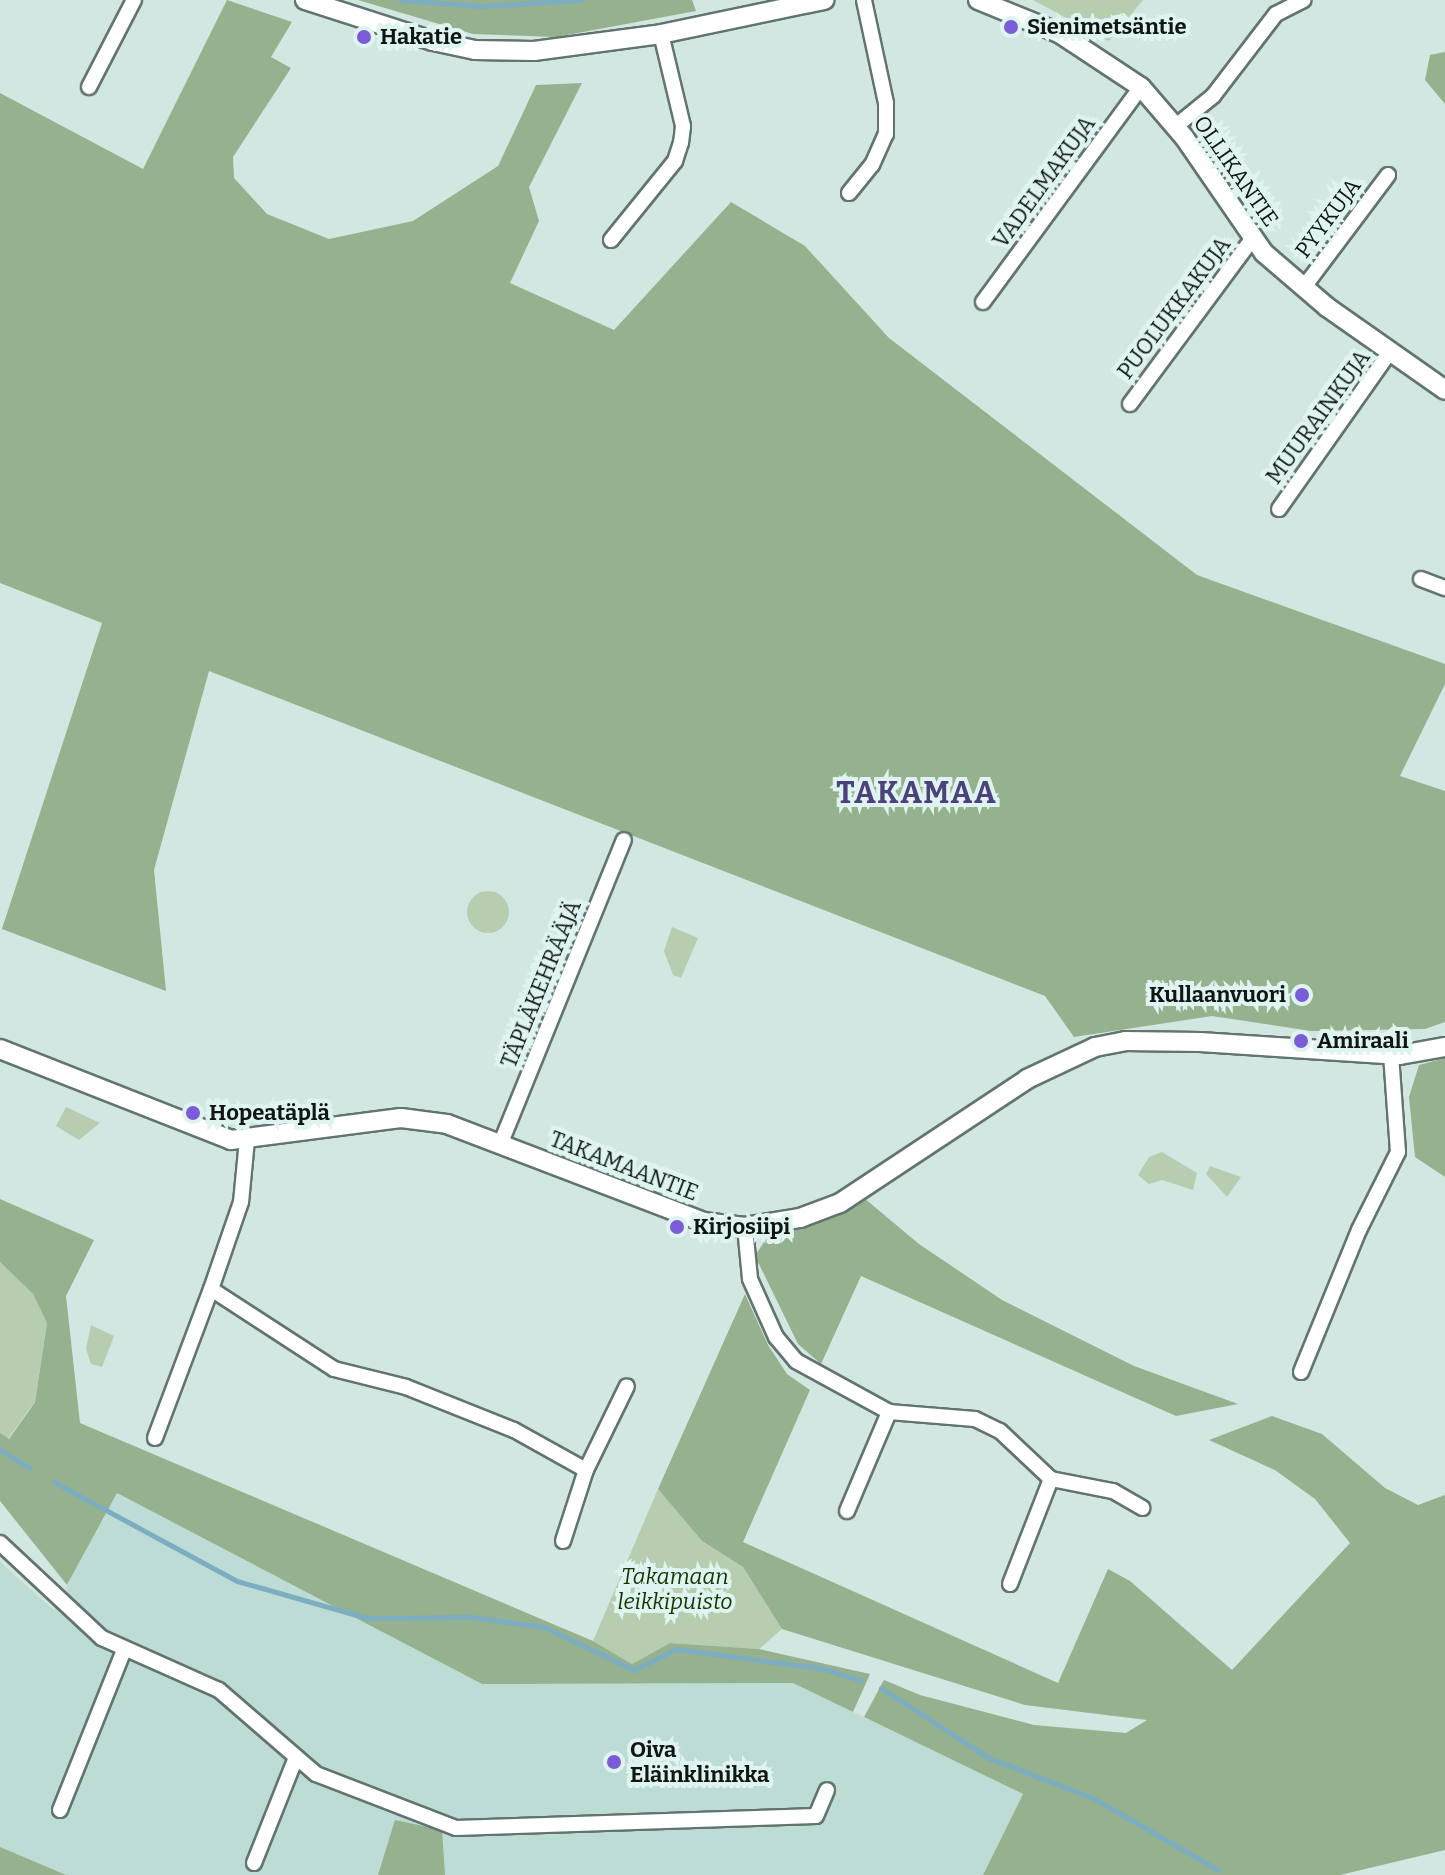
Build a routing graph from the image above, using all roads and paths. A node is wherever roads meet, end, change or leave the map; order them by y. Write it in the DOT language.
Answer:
graph roads {
  1 [pos="134,0"];
  2 [pos="305,0"];
  3 [pos="824,0"];
  4 [pos="864,0"];
  5 [pos="983,0"];
  6 [pos="1304,0"];
  7 [pos="661,34"];
  8 [pos="89,87"];
  9 [pos="1141,87"];
  10 [pos="1176,126"];
  11 [pos="1388,175"];
  12 [pos="849,193"];
  13 [pos="1253,238"];
  14 [pos="611,240"];
  15 [pos="1304,287"];
  16 [pos="983,302"];
  17 [pos="1391,350"];
  18 [pos="1445,390"];
  19 [pos="1130,404"];
  20 [pos="1279,509"];
  21 [pos="1421,579"];
  22 [pos="1445,588"];
  23 [pos="624,840"];
  24 [pos="1445,1047"];
  25 [pos="0,1049"];
  26 [pos="1391,1055"];
  27 [pos="247,1140"];
  28 [pos="500,1145"];
  29 [pos="745,1227"];
  30 [pos="211,1289"];
  31 [pos="1301,1372"];
  32 [pos="627,1386"];
  33 [pos="889,1412"];
  34 [pos="155,1438"];
  35 [pos="586,1470"];
  36 [pos="1051,1479"];
  37 [pos="1142,1508"];
  38 [pos="847,1511"];
  39 [pos="563,1541"];
  40 [pos="0,1543"];
  41 [pos="1010,1584"];
  42 [pos="124,1650"];
  43 [pos="295,1760"];
  44 [pos="827,1790"];
  45 [pos="60,1810"];
  46 [pos="254,1863"];
  1 -- 8 [label="street"];
  2 -- 7 [label="street"];
  3 -- 7 [label="street"];
  4 -- 12 [label="street"];
  5 -- 9 [label="street, OLLIKANTIE"];
  6 -- 10 [label="street"];
  7 -- 14 [label="street"];
  9 -- 10 [label="street, OLLIKANTIE"];
  9 -- 16 [label="street, VADELMAKUJA"];
  10 -- 13 [label="street, OLLIKANTIE"];
  11 -- 15 [label="street, PYYKUJA"];
  13 -- 15 [label="street, OLLIKANTIE"];
  13 -- 19 [label="street, PUOLUKKAKUJA"];
  15 -- 17 [label="street, OLLIKANTIE"];
  17 -- 18 [label="street, OLLIKANTIE"];
  17 -- 20 [label="street, MUURAINKUJA"];
  21 -- 22 [label="street"];
  23 -- 28 [label="street, TÄPLÄKEHRÄÄJÄ"];
  24 -- 26 [label="street, TAKAMAANTIE"];
  25 -- 27 [label="street, TAKAMAANTIE"];
  26 -- 29 [label="street, TAKAMAANTIE"];
  26 -- 31 [label="street"];
  27 -- 28 [label="street, TAKAMAANTIE"];
  27 -- 30 [label="street"];
  28 -- 29 [label="street, TAKAMAANTIE"];
  29 -- 33 [label="street"];
  30 -- 34 [label="street"];
  30 -- 35 [label="street"];
  32 -- 35 [label="street"];
  33 -- 36 [label="street"];
  33 -- 38 [label="street"];
  35 -- 39 [label="street"];
  36 -- 37 [label="street"];
  36 -- 41 [label="street"];
  40 -- 42 [label="street"];
  42 -- 43 [label="street"];
  42 -- 45 [label="street"];
  43 -- 44 [label="street"];
  43 -- 46 [label="street"];
}
